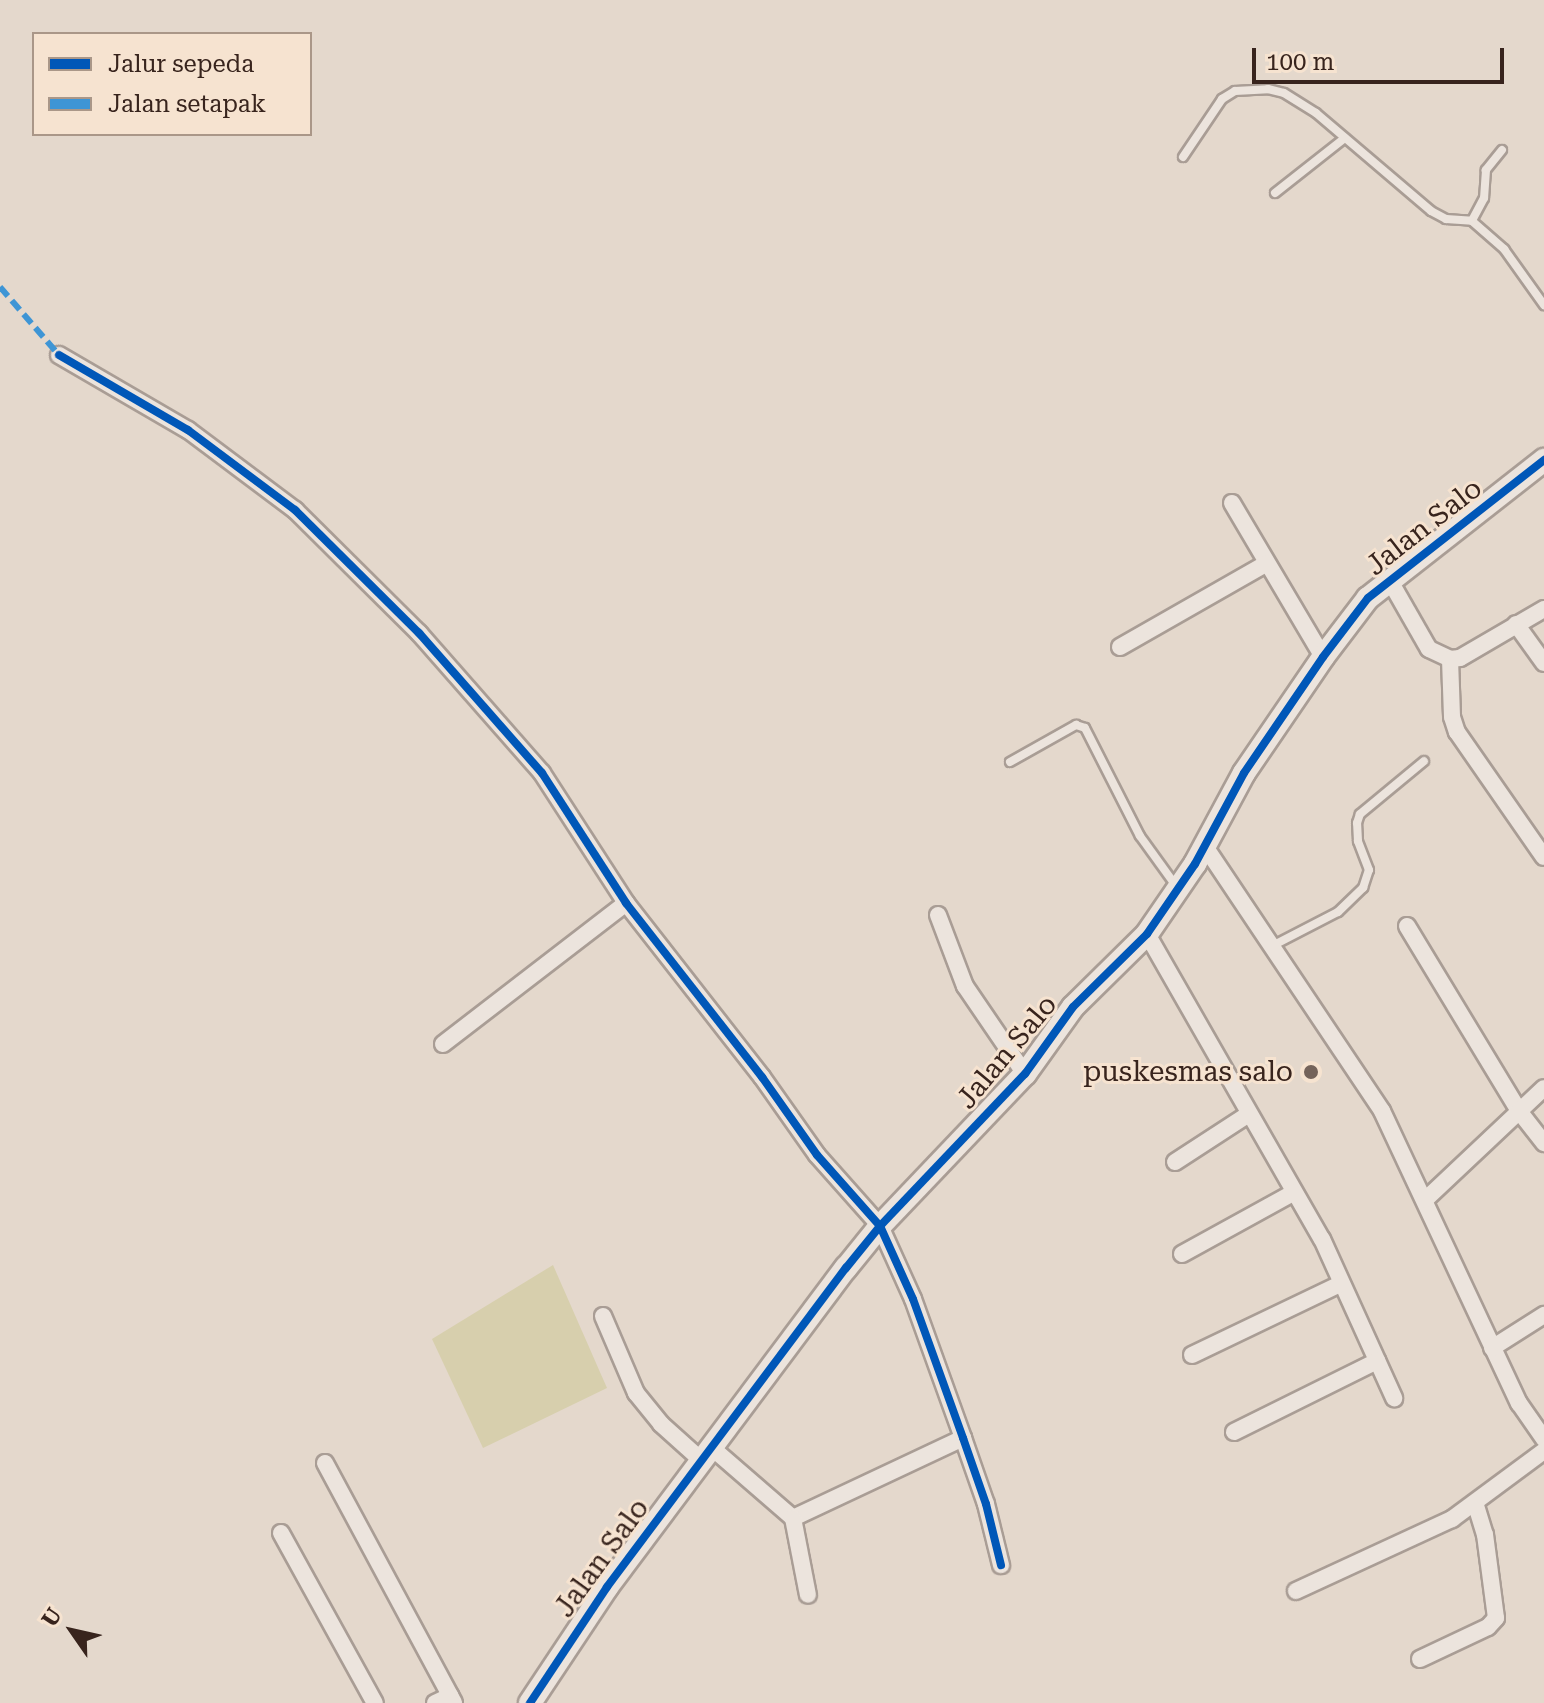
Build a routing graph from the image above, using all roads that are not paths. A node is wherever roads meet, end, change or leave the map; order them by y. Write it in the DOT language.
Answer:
graph roads {
  1 [pos="1345,138"];
  2 [pos="1502,150"];
  3 [pos="1183,157"];
  4 [pos="1275,193"];
  5 [pos="1472,221"];
  6 [pos="1544,305"];
  7 [pos="59,355"];
  8 [pos="1544,460"];
  9 [pos="1232,503"];
  10 [pos="1267,563"];
  11 [pos="1390,581"];
  12 [pos="1544,609"];
  13 [pos="1516,624"];
  14 [pos="1120,647"];
  15 [pos="1323,657"];
  16 [pos="1450,659"];
  17 [pos="1544,663"];
  18 [pos="1424,761"];
  19 [pos="1010,762"];
  20 [pos="1204,845"];
  21 [pos="1544,857"];
  22 [pos="1179,890"];
  23 [pos="626,903"];
  24 [pos="938,915"];
  25 [pos="1407,926"];
  26 [pos="1147,934"];
  27 [pos="1271,946"];
  28 [pos="443,1044"];
  29 [pos="1025,1074"];
  30 [pos="1544,1088"];
  31 [pos="1519,1111"];
  32 [pos="1249,1114"];
  33 [pos="1544,1143"];
  34 [pos="1175,1162"];
  35 [pos="1293,1193"];
  36 [pos="1425,1200"];
  37 [pos="880,1226"];
  38 [pos="1182,1254"];
  39 [pos="1340,1284"];
  40 [pos="1544,1315"];
  41 [pos="603,1316"];
  42 [pos="1492,1348"];
  43 [pos="1192,1355"];
  44 [pos="1377,1361"];
  45 [pos="1394,1398"];
  46 [pos="1234,1432"];
  47 [pos="963,1438"];
  48 [pos="1544,1439"];
  49 [pos="1544,1451"];
  50 [pos="706,1453"];
  51 [pos="325,1463"];
  52 [pos="1475,1502"];
  53 [pos="793,1518"];
  54 [pos="281,1533"];
  55 [pos="1001,1565"];
  56 [pos="1296,1591"];
  57 [pos="808,1595"];
  58 [pos="1420,1659"];
  59 [pos="446,1701"];
  60 [pos="375,1703"];
  61 [pos="530,1703"];
  1 -- 3 [label="lane"];
  1 -- 4 [label="lane"];
  1 -- 5 [label="lane"];
  2 -- 5 [label="lane"];
  5 -- 6 [label="lane"];
  7 -- 23 [label="street"];
  8 -- 11 [label="street, Jalan Salo"];
  9 -- 10 [label="street"];
  10 -- 14 [label="street"];
  10 -- 15 [label="street"];
  11 -- 15 [label="street, Jalan Salo"];
  11 -- 16 [label="street"];
  12 -- 13 [label="street"];
  13 -- 16 [label="street"];
  13 -- 17 [label="street"];
  15 -- 20 [label="street, Jalan Salo"];
  16 -- 21 [label="street"];
  18 -- 27 [label="lane"];
  19 -- 22 [label="lane"];
  20 -- 22 [label="street, Jalan Salo"];
  20 -- 27 [label="street"];
  22 -- 26 [label="street, Jalan Salo"];
  23 -- 28 [label="street"];
  23 -- 37 [label="street"];
  24 -- 29 [label="street"];
  25 -- 31 [label="street"];
  26 -- 29 [label="street, Jalan Salo"];
  26 -- 32 [label="street"];
  27 -- 36 [label="street"];
  29 -- 37 [label="street, Jalan Salo"];
  30 -- 31 [label="street"];
  31 -- 33 [label="street"];
  31 -- 36 [label="street"];
  32 -- 34 [label="street"];
  32 -- 35 [label="street"];
  35 -- 38 [label="street"];
  35 -- 39 [label="street"];
  36 -- 42 [label="street"];
  37 -- 47 [label="street"];
  37 -- 50 [label="street, Jalan Salo"];
  39 -- 43 [label="street"];
  39 -- 44 [label="street"];
  40 -- 42 [label="street"];
  41 -- 50 [label="street"];
  42 -- 48 [label="street"];
  44 -- 45 [label="street"];
  44 -- 46 [label="street"];
  47 -- 53 [label="street"];
  47 -- 55 [label="street"];
  49 -- 52 [label="street"];
  50 -- 53 [label="street"];
  50 -- 61 [label="street, Jalan Salo"];
  51 -- 59 [label="street"];
  52 -- 56 [label="street"];
  52 -- 58 [label="street"];
  53 -- 57 [label="street"];
  54 -- 60 [label="street"];
}
